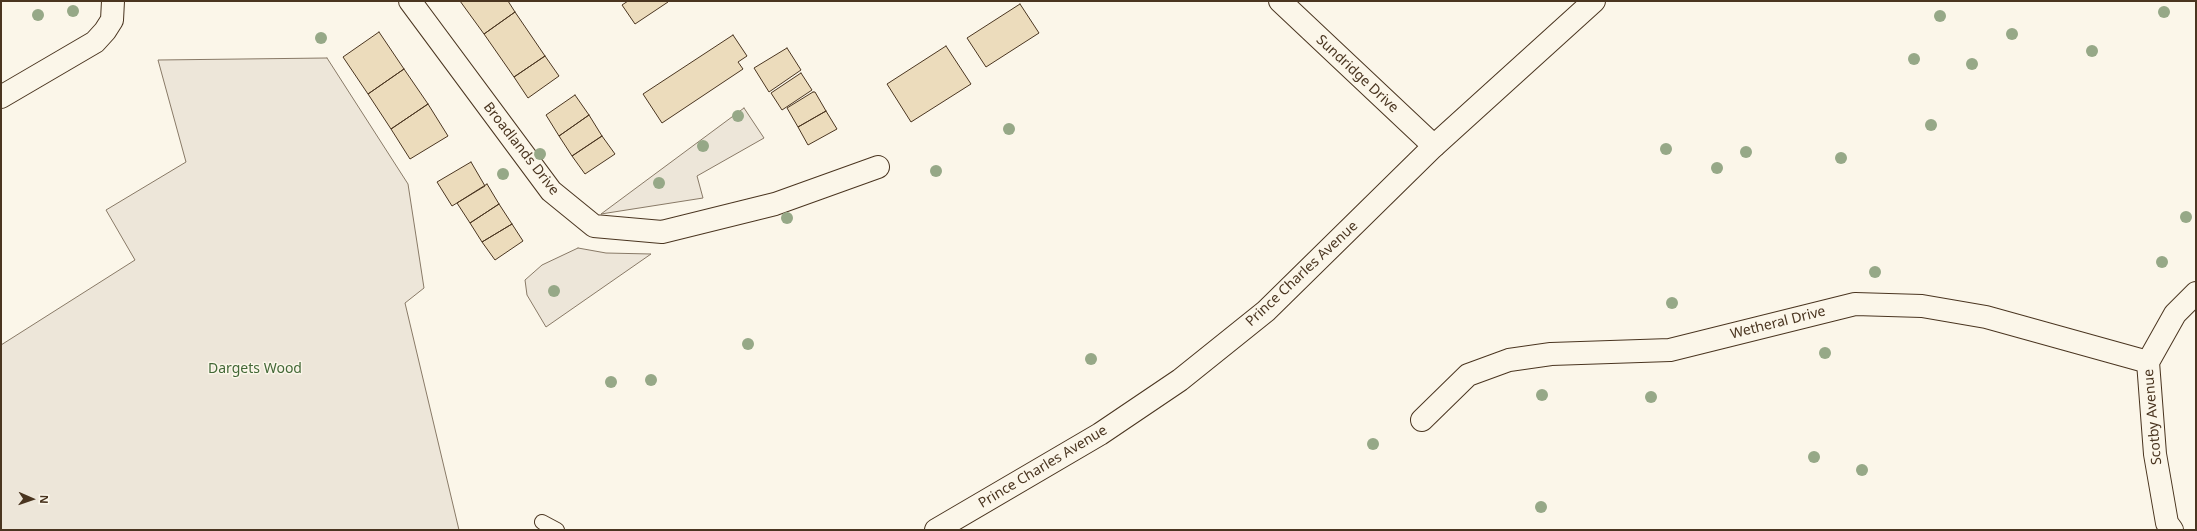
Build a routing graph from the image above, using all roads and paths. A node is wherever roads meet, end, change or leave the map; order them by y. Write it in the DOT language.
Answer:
graph roads {
  1 [pos="113,1"];
  2 [pos="410,1"];
  3 [pos="1280,1"];
  4 [pos="1594,1"];
  5 [pos="1,97"];
  6 [pos="1434,146"];
  7 [pos="878,168"];
  8 [pos="2196,293"];
  9 [pos="2148,362"];
  10 [pos="1422,420"];
  11 [pos="542,522"];
  12 [pos="557,530"];
  13 [pos="936,530"];
  14 [pos="2172,530"];
  1 -- 5 [label="street"];
  2 -- 7 [label="street, Broadlands Drive"];
  3 -- 6 [label="street, Sundridge Drive"];
  4 -- 6 [label="street, Prince Charles Avenue"];
  6 -- 13 [label="street, Prince Charles Avenue"];
  8 -- 9 [label="street, Scotby Avenue"];
  9 -- 10 [label="street, Wetheral Drive"];
  9 -- 14 [label="street, Scotby Avenue"];
  11 -- 12 [label="lane"];
}
